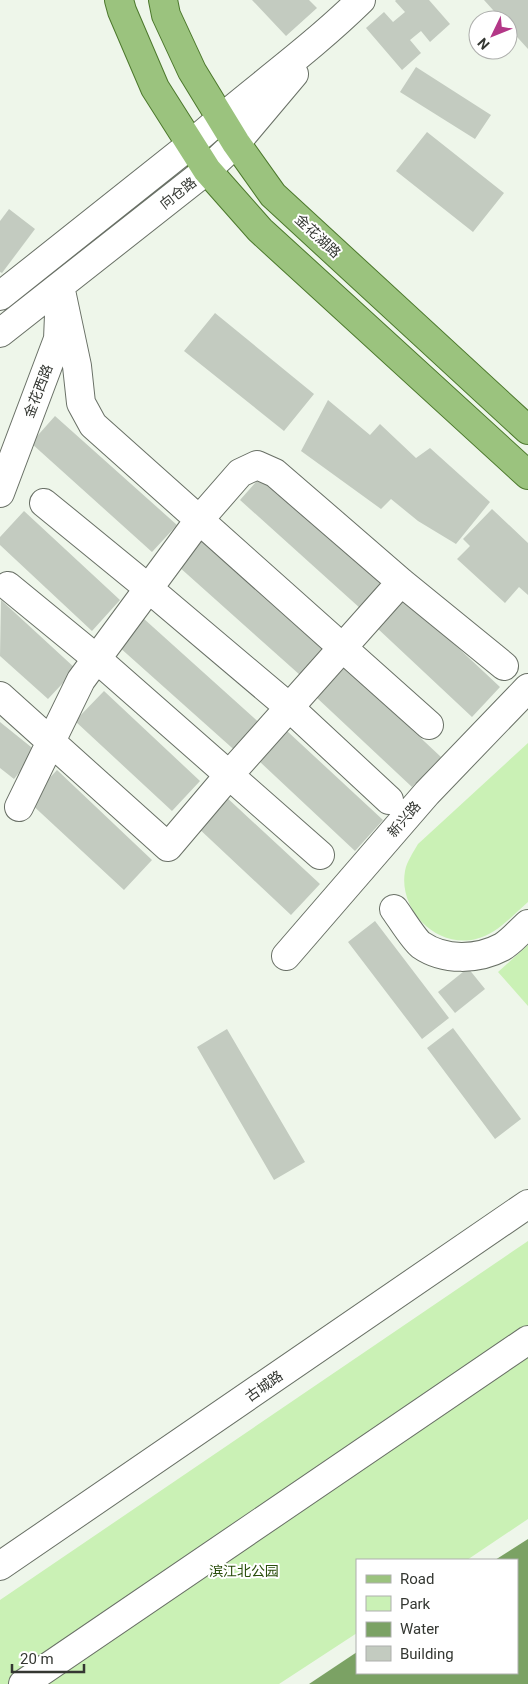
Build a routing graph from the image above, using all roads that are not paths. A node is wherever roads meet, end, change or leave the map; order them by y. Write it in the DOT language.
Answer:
graph roads {
  1 [pos="119,0"];
  2 [pos="163,0"];
  3 [pos="361,0"];
  4 [pos="332,29"];
  5 [pos="220,118"];
  6 [pos="236,143"];
  7 [pos="190,145"];
  8 [pos="207,170"];
  9 [pos="60,286"];
  10 [pos="0,296"];
  11 [pos="0,333"];
  12 [pos="528,430"];
  13 [pos="528,475"];
  14 [pos="0,493"];
  15 [pos="44,503"];
  16 [pos="199,520"];
  17 [pos="401,582"];
  18 [pos="8,586"];
  19 [pos="148,588"];
  20 [pos="343,649"];
  21 [pos="97,659"];
  22 [pos="504,666"];
  23 [pos="528,688"];
  24 [pos="0,696"];
  25 [pos="290,708"];
  26 [pos="429,725"];
  27 [pos="52,741"];
  28 [pos="229,775"];
  29 [pos="389,800"];
  30 [pos="19,807"];
  31 [pos="320,855"];
  32 [pos="394,909"];
  33 [pos="528,924"];
  34 [pos="286,956"];
  35 [pos="528,1204"];
  36 [pos="528,1340"];
  37 [pos="0,1566"];
  38 [pos="23,1684"];
  1 -- 7 [label="main road"];
  2 -- 5 [label="main road, 金花湖路"];
  3 -- 4 [label="street, 向仓路"];
  4 -- 5 [label="street, 向仓路"];
  4 -- 6 [label="street, 向仓路"];
  5 -- 6 [label="main road, 金花湖路"];
  5 -- 7 [label="street, 向仓路"];
  6 -- 8 [label="street, 向仓路"];
  6 -- 12 [label="main road, 金花湖路"];
  7 -- 8 [label="main road"];
  7 -- 10 [label="street, 向仓路"];
  8 -- 9 [label="street, 向仓路"];
  8 -- 13 [label="main road"];
  9 -- 11 [label="street, 向仓路"];
  9 -- 14 [label="street, 金花西路"];
  9 -- 16 [label="street"];
  15 -- 19 [label="street"];
  16 -- 17 [label="street"];
  16 -- 19 [label="street"];
  16 -- 20 [label="street"];
  17 -- 20 [label="street"];
  17 -- 22 [label="street"];
  18 -- 21 [label="street"];
  19 -- 21 [label="street"];
  19 -- 25 [label="street"];
  20 -- 25 [label="street"];
  20 -- 26 [label="street"];
  21 -- 27 [label="street"];
  21 -- 28 [label="street"];
  23 -- 34 [label="street, 新兴路"];
  24 -- 27 [label="street"];
  25 -- 28 [label="street"];
  25 -- 29 [label="street"];
  27 -- 28 [label="street"];
  27 -- 30 [label="street"];
  28 -- 31 [label="street"];
  32 -- 33 [label="street"];
  35 -- 37 [label="street, 古城路"];
  36 -- 38 [label="street"];
}
